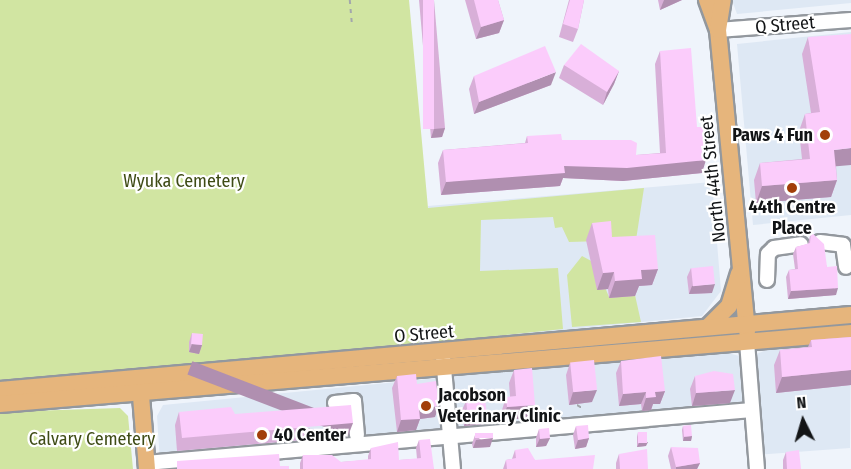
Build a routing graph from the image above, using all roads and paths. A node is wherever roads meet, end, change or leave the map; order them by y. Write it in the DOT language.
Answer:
graph roads {
  1 [pos="350,0"];
  2 [pos="707,0"];
  3 [pos="723,0"];
  4 [pos="851,20"];
  5 [pos="352,25"];
  6 [pos="718,30"];
  7 [pos="820,242"];
  8 [pos="801,244"];
  9 [pos="742,264"];
  10 [pos="846,267"];
  11 [pos="767,280"];
  12 [pos="851,315"];
  13 [pos="747,323"];
  14 [pos="710,326"];
  15 [pos="851,333"];
  16 [pos="747,342"];
  17 [pos="442,352"];
  18 [pos="444,370"];
  19 [pos="140,378"];
  20 [pos="0,390"];
  21 [pos="141,396"];
  22 [pos="335,403"];
  23 [pos="0,404"];
  24 [pos="577,405"];
  25 [pos="582,408"];
  26 [pos="752,410"];
  27 [pos="357,435"];
  28 [pos="450,438"];
  29 [pos="146,466"];
  30 [pos="453,469"];
  31 [pos="757,469"];
  1 -- 5 [label="path"];
  2 -- 6 [label="main road, North 44th Street"];
  3 -- 6 [label="main road, North 44th Street"];
  4 -- 6 [label="street, Q Street"];
  6 -- 9 [label="main road, North 44th Street"];
  7 -- 10 [label="street"];
  8 -- 11 [label="street"];
  9 -- 13 [label="main road, North 44th Street"];
  9 -- 14 [label="main road"];
  12 -- 13 [label="main road, O Street"];
  13 -- 14 [label="main road, O Street"];
  13 -- 16 [label="main road, North 44th Street"];
  14 -- 17 [label="main road, O Street"];
  15 -- 16 [label="main road, O Street"];
  16 -- 18 [label="main road, O Street"];
  16 -- 26 [label="street"];
  17 -- 18 [label="street"];
  17 -- 19 [label="main road, O Street"];
  18 -- 21 [label="main road, O Street"];
  18 -- 28 [label="street"];
  19 -- 20 [label="main road, O Street"];
  19 -- 21 [label="main road"];
  21 -- 23 [label="main road, O Street"];
  21 -- 29 [label="main road"];
  22 -- 27 [label="street"];
  24 -- 25 [label="path"];
  26 -- 28 [label="street"];
  26 -- 31 [label="street"];
  28 -- 29 [label="street"];
  28 -- 30 [label="street"];
}
